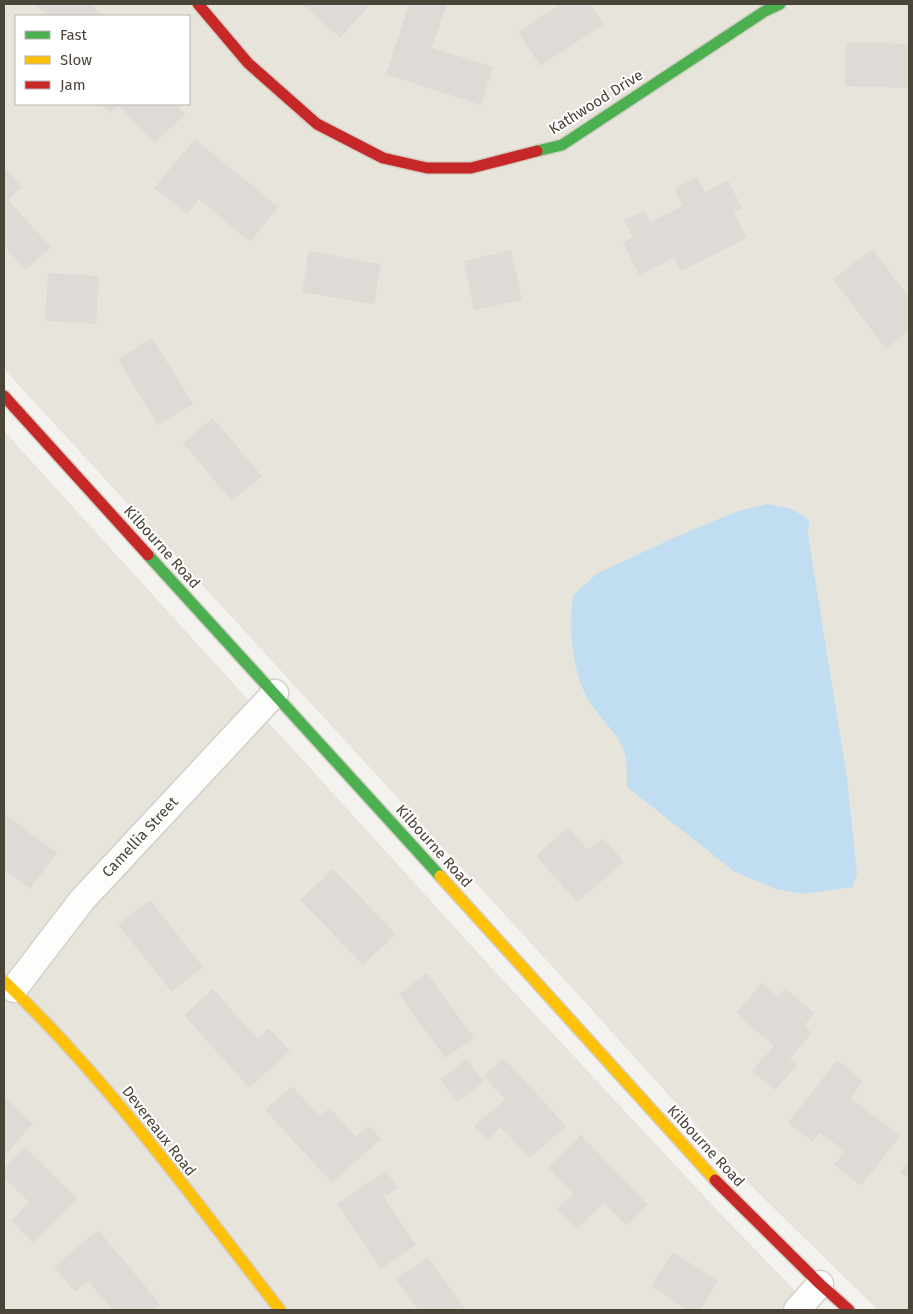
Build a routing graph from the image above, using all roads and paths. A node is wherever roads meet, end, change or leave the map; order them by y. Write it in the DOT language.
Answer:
graph roads {
  1 [pos="198,4"];
  2 [pos="780,4"];
  3 [pos="4,396"];
  4 [pos="275,693"];
  5 [pos="9,985"];
  6 [pos="820,1284"];
  7 [pos="280,1310"];
  8 [pos="797,1310"];
  9 [pos="849,1310"];
  1 -- 2 [label="street, Kathwood Drive"];
  3 -- 4 [label="street, Kilbourne Road"];
  4 -- 5 [label="street, Camellia Street"];
  4 -- 6 [label="street, Kilbourne Road"];
  5 -- 7 [label="street, Devereaux Road"];
  6 -- 8 [label="street"];
  6 -- 9 [label="street, Kilbourne Road"];
}
